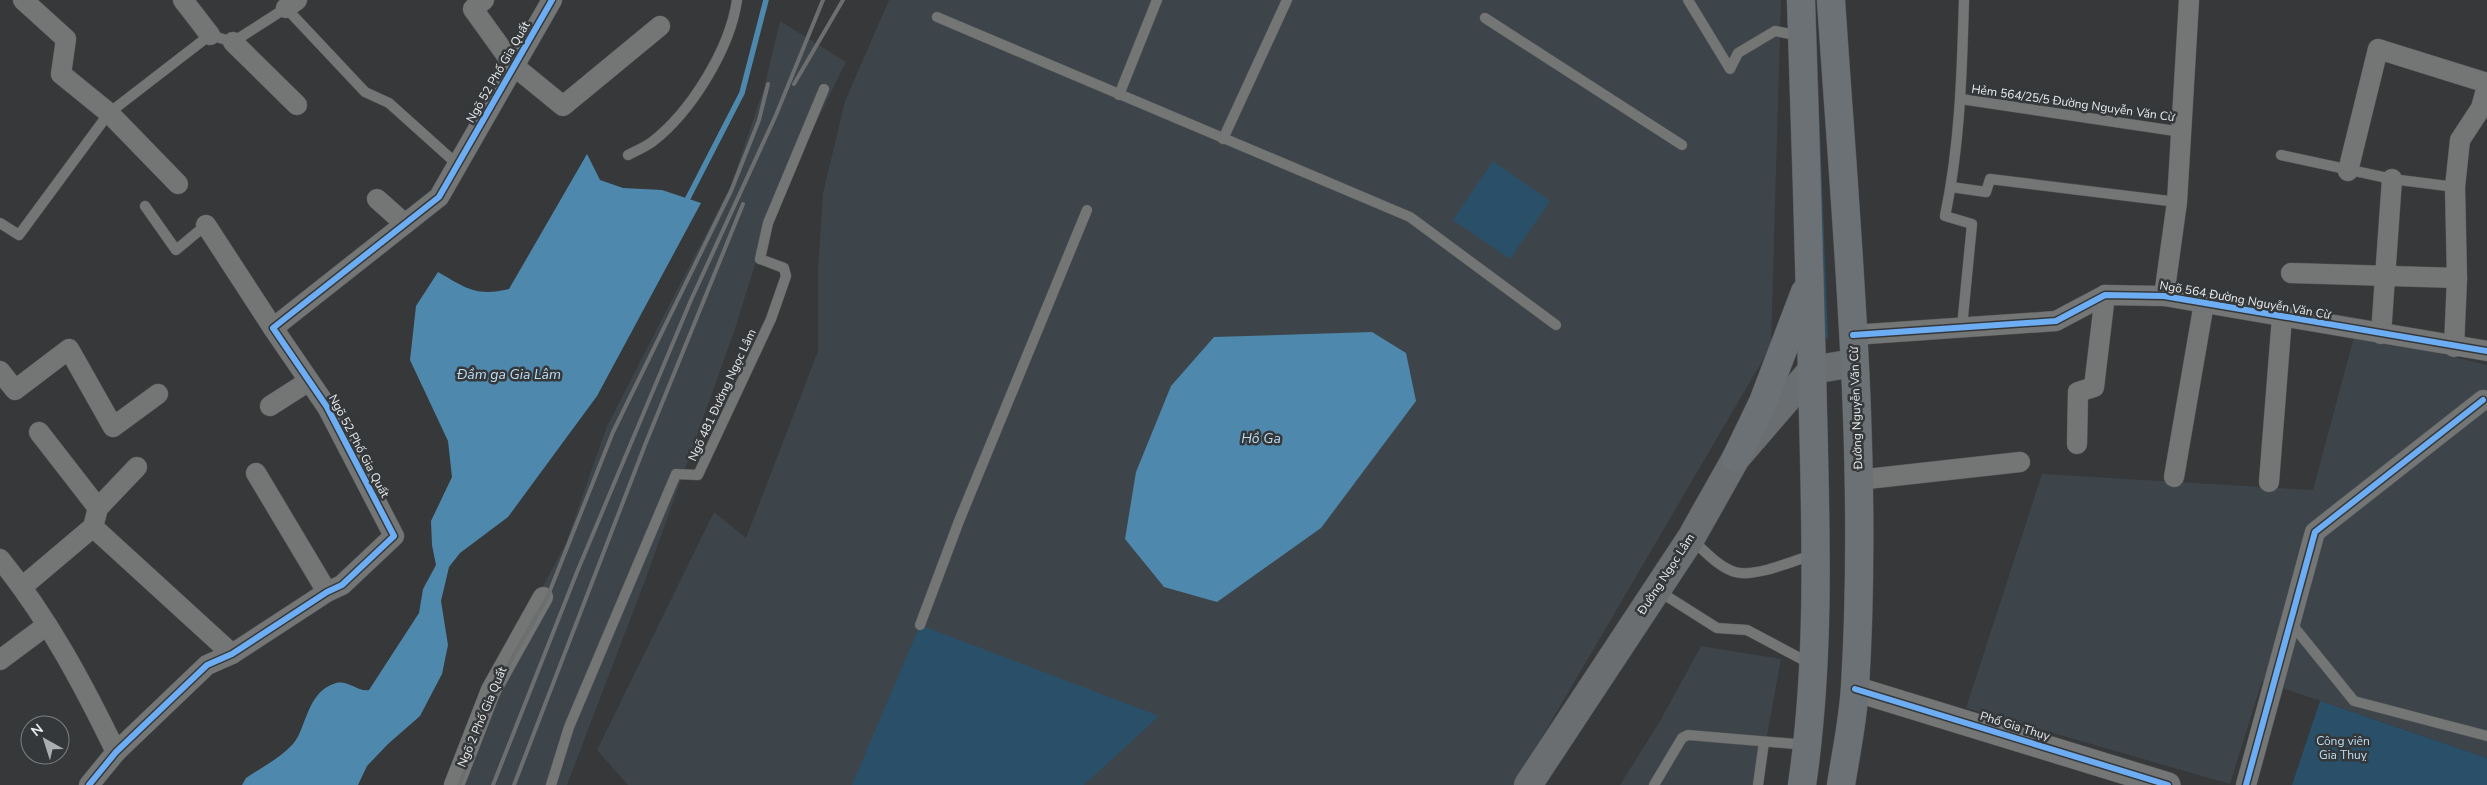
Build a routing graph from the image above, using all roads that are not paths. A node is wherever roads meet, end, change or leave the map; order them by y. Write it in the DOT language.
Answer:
graph roads {
  1 [pos="23,0"];
  2 [pos="183,0"];
  3 [pos="484,0"];
  4 [pos="552,0"];
  5 [pos="737,0"];
  6 [pos="1157,0"];
  7 [pos="1287,0"];
  8 [pos="1688,0"];
  9 [pos="1801,0"];
  10 [pos="1831,0"];
  11 [pos="1964,0"];
  12 [pos="2189,0"];
  13 [pos="291,4"];
  14 [pos="937,17"];
  15 [pos="1485,18"];
  16 [pos="660,26"];
  17 [pos="210,35"];
  18 [pos="1802,36"];
  19 [pos="233,42"];
  20 [pos="514,66"];
  21 [pos="2487,85"];
  22 [pos="824,89"];
  23 [pos="1119,95"];
  24 [pos="1961,100"];
  25 [pos="297,105"];
  26 [pos="109,113"];
  27 [pos="2182,132"];
  28 [pos="1222,139"];
  29 [pos="1682,144"];
  30 [pos="628,155"];
  31 [pos="2281,155"];
  32 [pos="458,165"];
  33 [pos="2348,171"];
  34 [pos="2392,179"];
  35 [pos="178,184"];
  36 [pos="1951,186"];
  37 [pos="2455,187"];
  38 [pos="377,199"];
  39 [pos="2177,202"];
  40 [pos="145,206"];
  41 [pos="1087,210"];
  42 [pos="0,223"];
  43 [pos="405,224"];
  44 [pos="206,225"];
  45 [pos="2291,273"];
  46 [pos="2387,276"];
  47 [pos="2457,278"];
  48 [pos="1809,282"];
  49 [pos="2105,295"];
  50 [pos="2164,296"];
  51 [pos="2204,303"];
  52 [pos="2282,317"];
  53 [pos="1556,325"];
  54 [pos="1962,327"];
  55 [pos="273,328"];
  56 [pos="2381,334"];
  57 [pos="1853,335"];
  58 [pos="2454,347"];
  59 [pos="2487,351"];
  60 [pos="1854,362"];
  61 [pos="1812,370"];
  62 [pos="0,371"];
  63 [pos="309,381"];
  64 [pos="158,394"];
  65 [pos="2483,400"];
  66 [pos="270,406"];
  67 [pos="39,432"];
  68 [pos="2077,444"];
  69 [pos="1736,458"];
  70 [pos="2020,462"];
  71 [pos="137,467"];
  72 [pos="256,474"];
  73 [pos="2174,477"];
  74 [pos="1858,480"];
  75 [pos="2269,482"];
  76 [pos="96,518"];
  77 [pos="1691,538"];
  78 [pos="1816,554"];
  79 [pos="0,559"];
  80 [pos="22,587"];
  81 [pos="1656,590"];
  82 [pos="327,592"];
  83 [pos="543,597"];
  84 [pos="2290,622"];
  85 [pos="47,625"];
  86 [pos="920,625"];
  87 [pos="232,654"];
  88 [pos="0,660"];
  89 [pos="1814,666"];
  90 [pos="1855,689"];
  91 [pos="2487,736"];
  92 [pos="1764,742"];
  93 [pos="1808,745"];
  94 [pos="116,752"];
  95 [pos="89,785"];
  96 [pos="454,785"];
  97 [pos="551,785"];
  98 [pos="1528,785"];
  99 [pos="1654,785"];
  100 [pos="1758,785"];
  101 [pos="1802,785"];
  102 [pos="1841,785"];
  103 [pos="2168,785"];
  104 [pos="2246,785"];
  1 -- 26 [label="street"];
  2 -- 17 [label="street"];
  3 -- 20 [label="street"];
  4 -- 20 [label="street, Ngõ 52 Phố Gia Quất"];
  5 -- 30 [label="lane"];
  6 -- 23 [label="lane"];
  7 -- 28 [label="lane"];
  8 -- 18 [label="lane"];
  9 -- 18 [label="main road"];
  10 -- 57 [label="main road, Đường Nguyễn Văn Cừ"];
  11 -- 24 [label="lane"];
  12 -- 27 [label="street"];
  13 -- 19 [label="lane"];
  13 -- 32 [label="lane"];
  14 -- 23 [label="lane"];
  15 -- 29 [label="lane"];
  16 -- 20 [label="street"];
  17 -- 19 [label="lane"];
  17 -- 26 [label="lane"];
  18 -- 48 [label="main road"];
  19 -- 25 [label="street"];
  20 -- 32 [label="street, Ngõ 52 Phố Gia Quất"];
  21 -- 33 [label="street"];
  21 -- 37 [label="street"];
  22 -- 97 [label="lane, Ngõ 481 Đường Ngọc Lâm"];
  23 -- 28 [label="lane"];
  24 -- 27 [label="lane, Hẻm 564/25/5 Đường Nguyễn Văn Cừ"];
  24 -- 36 [label="lane"];
  26 -- 35 [label="street"];
  26 -- 42 [label="lane"];
  27 -- 39 [label="street"];
  28 -- 53 [label="lane"];
  31 -- 33 [label="lane"];
  32 -- 43 [label="street, Ngõ 52 Phố Gia Quất"];
  33 -- 34 [label="lane"];
  34 -- 37 [label="lane"];
  34 -- 46 [label="street"];
  36 -- 39 [label="lane"];
  36 -- 54 [label="lane"];
  37 -- 47 [label="street"];
  38 -- 43 [label="street"];
  39 -- 50 [label="street"];
  40 -- 44 [label="lane"];
  41 -- 86 [label="lane"];
  43 -- 55 [label="street, Ngõ 52 Phố Gia Quất"];
  44 -- 55 [label="street"];
  45 -- 46 [label="street"];
  46 -- 47 [label="street"];
  46 -- 56 [label="street"];
  47 -- 58 [label="street"];
  48 -- 61 [label="main road"];
  48 -- 69 [label="main road"];
  49 -- 50 [label="street, Ngõ 564 Đường Nguyễn Văn Cừ"];
  49 -- 54 [label="street, Ngõ 564 Đường Nguyễn Văn Cừ"];
  49 -- 68 [label="street"];
  50 -- 51 [label="street, Ngõ 564 Đường Nguyễn Văn Cừ"];
  51 -- 52 [label="street, Ngõ 564 Đường Nguyễn Văn Cừ"];
  51 -- 73 [label="street"];
  52 -- 56 [label="street, Ngõ 564 Đường Nguyễn Văn Cừ"];
  52 -- 75 [label="street"];
  54 -- 57 [label="street, Ngõ 564 Đường Nguyễn Văn Cừ"];
  55 -- 63 [label="street, Ngõ 52 Phố Gia Quất"];
  56 -- 58 [label="street, Ngõ 564 Đường Nguyễn Văn Cừ"];
  57 -- 60 [label="main road, Đường Nguyễn Văn Cừ"];
  58 -- 59 [label="street, Ngõ 564 Đường Nguyễn Văn Cừ"];
  60 -- 61 [label="main road"];
  60 -- 74 [label="main road, Đường Nguyễn Văn Cừ"];
  61 -- 69 [label="main road, Đường Ngọc Lâm"];
  61 -- 78 [label="main road"];
  62 -- 64 [label="street"];
  63 -- 66 [label="street"];
  63 -- 82 [label="street, Ngõ 52 Phố Gia Quất"];
  65 -- 84 [label="street"];
  67 -- 76 [label="street"];
  69 -- 77 [label="main road, Đường Ngọc Lâm"];
  70 -- 74 [label="street"];
  71 -- 76 [label="street"];
  72 -- 82 [label="street"];
  74 -- 90 [label="main road, Đường Nguyễn Văn Cừ"];
  76 -- 80 [label="street"];
  76 -- 87 [label="street"];
  77 -- 78 [label="lane"];
  77 -- 81 [label="main road, Đường Ngọc Lâm"];
  78 -- 89 [label="main road"];
  79 -- 80 [label="street"];
  80 -- 85 [label="street"];
  81 -- 89 [label="lane"];
  81 -- 98 [label="main road, Đường Ngọc Lâm"];
  82 -- 87 [label="street, Ngõ 52 Phố Gia Quất"];
  83 -- 96 [label="street, Ngõ 2 Phố Gia Quất"];
  84 -- 91 [label="lane"];
  84 -- 104 [label="street"];
  85 -- 88 [label="street"];
  85 -- 94 [label="street"];
  87 -- 94 [label="street, Ngõ 52 Phố Gia Quất"];
  89 -- 93 [label="main road"];
  90 -- 102 [label="main road, Đường Nguyễn Văn Cừ"];
  90 -- 103 [label="street, Phố Gia Thụy"];
  92 -- 93 [label="lane"];
  92 -- 99 [label="lane"];
  92 -- 100 [label="lane"];
  93 -- 101 [label="main road"];
  94 -- 95 [label="street, Ngõ 52 Phố Gia Quất"];
}
